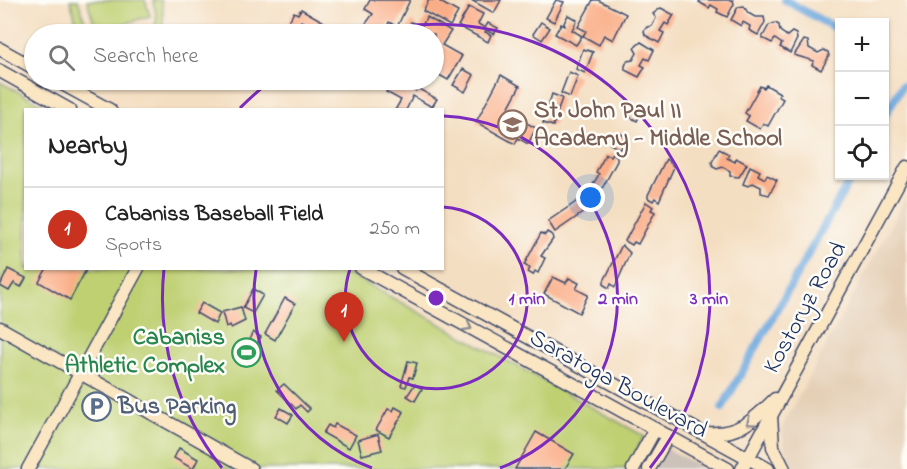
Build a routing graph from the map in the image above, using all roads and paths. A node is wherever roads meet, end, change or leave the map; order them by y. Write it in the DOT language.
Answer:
graph roads {
  1 [pos="0,49"];
  2 [pos="24,62"];
  3 [pos="0,71"];
  4 [pos="24,84"];
  5 [pos="34,90"];
  6 [pos="74,90"];
  7 [pos="66,108"];
  8 [pos="107,108"];
  9 [pos="907,166"];
  10 [pos="137,270"];
  11 [pos="365,270"];
  12 [pos="406,270"];
  13 [pos="0,328"];
  14 [pos="81,373"];
  15 [pos="787,387"];
  16 [pos="771,416"];
  17 [pos="655,429"];
  18 [pos="701,432"];
  19 [pos="668,436"];
  20 [pos="745,464"];
  21 [pos="28,469"];
  22 [pos="251,469"];
  23 [pos="633,469"];
  24 [pos="649,469"];
  25 [pos="728,469"];
  26 [pos="768,469"];
  27 [pos="784,469"];
  1 -- 2 [label="main road"];
  3 -- 4 [label="main road"];
  5 -- 7 [label="main road"];
  6 -- 8 [label="main road"];
  9 -- 15 [label="main road, Kostoryz Road"];
  10 -- 14 [label="main road"];
  11 -- 17 [label="main road, Saratoga Boulevard, one-way"];
  12 -- 18 [label="main road, Saratoga Boulevard"];
  13 -- 14 [label="main road"];
  14 -- 21 [label="main road"];
  14 -- 22 [label="main road"];
  15 -- 16 [label="main road, Kostoryz Road"];
  15 -- 18 [label="main road, one-way"];
  16 -- 20 [label="main road, Kostoryz Road"];
  16 -- 27 [label="main road"];
  17 -- 19 [label="main road, Saratoga Boulevard"];
  17 -- 23 [label="main road"];
  18 -- 20 [label="main road, Saratoga Boulevard"];
  19 -- 24 [label="main road"];
  19 -- 25 [label="main road, Saratoga Boulevard"];
  20 -- 26 [label="main road, Saratoga Boulevard"];
}
